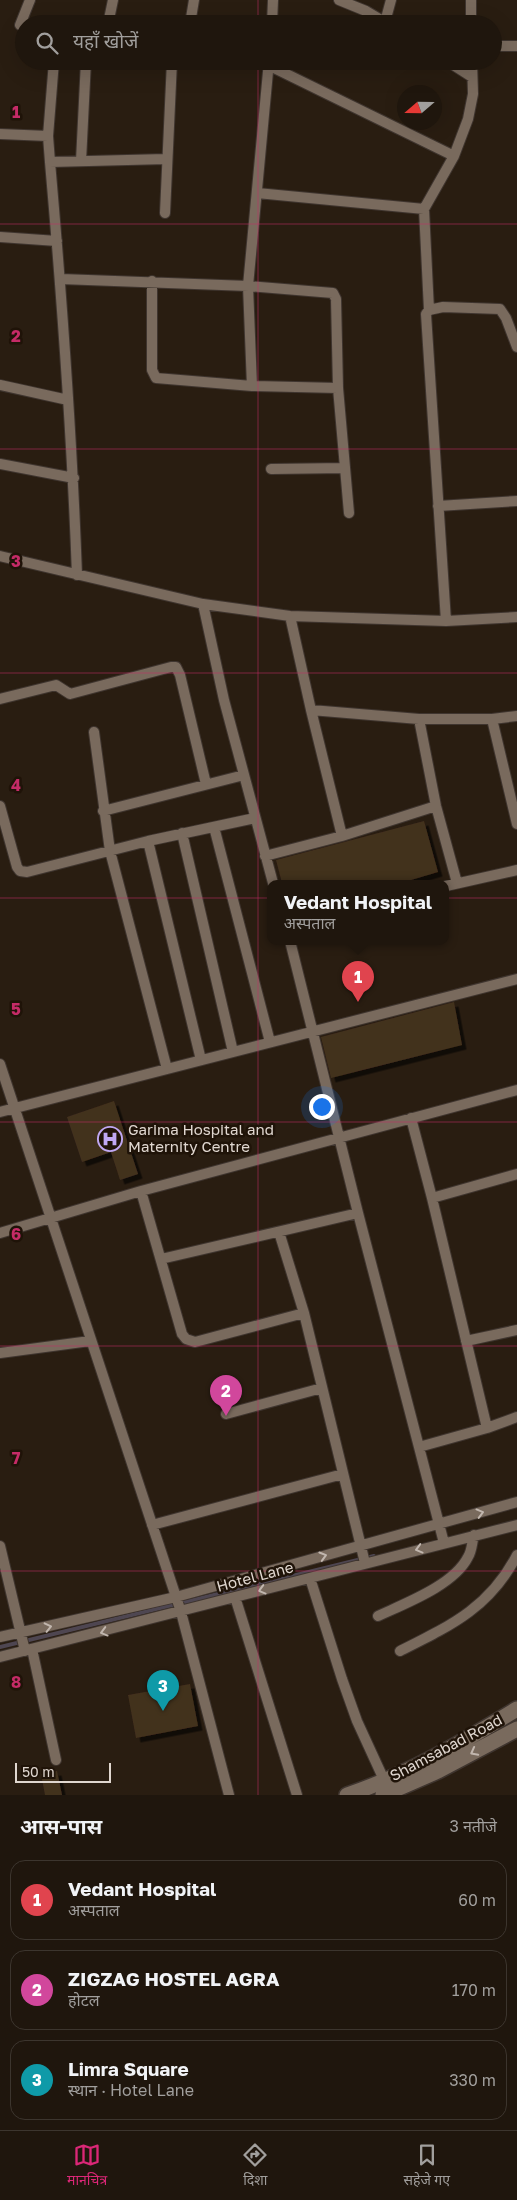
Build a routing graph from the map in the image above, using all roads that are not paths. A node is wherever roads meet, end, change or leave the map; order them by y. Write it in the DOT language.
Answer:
graph roads {
  1 [pos="30,0"];
  2 [pos="113,0"];
  3 [pos="194,0"];
  4 [pos="273,0"];
  5 [pos="340,0"];
  6 [pos="390,0"];
  7 [pos="470,0"];
  8 [pos="24,15"];
  9 [pos="110,15"];
  10 [pos="192,15"];
  11 [pos="272,15"];
  12 [pos="371,15"];
  13 [pos="388,15"];
  14 [pos="470,15"];
  15 [pos="502,46"];
  16 [pos="517,46"];
  17 [pos="53,70"];
  18 [pos="86,70"];
  19 [pos="171,70"];
  20 [pos="267,70"];
  21 [pos="282,70"];
  22 [pos="461,70"];
  23 [pos="472,70"];
  24 [pos="472,77"];
  25 [pos="0,134"];
  26 [pos="48,136"];
  27 [pos="454,156"];
  28 [pos="166,159"];
  29 [pos="81,161"];
  30 [pos="50,162"];
  31 [pos="257,193"];
  32 [pos="424,209"];
  33 [pos="165,213"];
  34 [pos="0,237"];
  35 [pos="57,241"];
  36 [pos="61,279"];
  37 [pos="152,281"];
  38 [pos="248,286"];
  39 [pos="429,310"];
  40 [pos="517,348"];
  41 [pos="0,385"];
  42 [pos="252,386"];
  43 [pos="338,388"];
  44 [pos="68,400"];
  45 [pos="0,464"];
  46 [pos="345,468"];
  47 [pos="271,469"];
  48 [pos="74,478"];
  49 [pos="517,501"];
  50 [pos="438,506"];
  51 [pos="349,513"];
  52 [pos="0,556"];
  53 [pos="77,575"];
  54 [pos="203,604"];
  55 [pos="290,616"];
  56 [pos="517,617"];
  57 [pos="446,621"];
  58 [pos="0,699"];
  59 [pos="311,710"];
  60 [pos="517,716"];
  61 [pos="419,719"];
  62 [pos="492,719"];
  63 [pos="94,732"];
  64 [pos="244,775"];
  65 [pos="206,784"];
  66 [pos="0,806"];
  67 [pos="436,806"];
  68 [pos="103,811"];
  69 [pos="255,818"];
  70 [pos="517,824"];
  71 [pos="214,827"];
  72 [pos="182,833"];
  73 [pos="342,836"];
  74 [pos="148,841"];
  75 [pos="110,851"];
  76 [pos="265,856"];
  77 [pos="517,870"];
  78 [pos="272,880"];
  79 [pos="456,883"];
  80 [pos="449,885"];
  81 [pos="291,945"];
  82 [pos="517,979"];
  83 [pos="311,1031"];
  84 [pos="270,1042"];
  85 [pos="233,1052"];
  86 [pos="200,1060"];
  87 [pos="0,1064"];
  88 [pos="167,1069"];
  89 [pos="517,1090"];
  90 [pos="15,1108"];
  91 [pos="0,1112"];
  92 [pos="411,1118"];
  93 [pos="339,1137"];
  94 [pos="517,1174"];
  95 [pos="141,1191"];
  96 [pos="432,1198"];
  97 [pos="358,1213"];
  98 [pos="50,1220"];
  99 [pos="279,1232"];
  100 [pos="0,1234"];
  101 [pos="161,1260"];
  102 [pos="304,1314"];
  103 [pos="517,1330"];
  104 [pos="90,1340"];
  105 [pos="466,1341"];
  106 [pos="0,1353"];
  107 [pos="322,1388"];
  108 [pos="226,1414"];
  109 [pos="517,1417"];
  110 [pos="487,1428"];
  111 [pos="419,1447"];
  112 [pos="343,1474"];
  113 [pos="517,1502"];
  114 [pos="152,1525"];
  115 [pos="517,1525"];
  116 [pos="441,1533"];
  117 [pos="474,1535"];
  118 [pos="0,1546"];
  119 [pos="363,1554"];
  120 [pos="517,1554"];
  121 [pos="310,1578"];
  122 [pos="235,1597"];
  123 [pos="176,1599"];
  124 [pos="180,1612"];
  125 [pos="378,1616"];
  126 [pos="21,1633"];
  127 [pos="0,1637"];
  128 [pos="29,1650"];
  129 [pos="400,1651"];
  130 [pos="0,1657"];
  131 [pos="513,1712"];
  132 [pos="517,1729"];
  133 [pos="56,1760"];
  134 [pos="384,1788"];
  135 [pos="229,1795"];
  136 [pos="297,1795"];
  137 [pos="347,1795"];
  1 -- 8 [label="street"];
  2 -- 9 [label="street"];
  3 -- 10 [label="street"];
  4 -- 11 [label="street"];
  5 -- 12 [label="street"];
  6 -- 13 [label="street"];
  7 -- 14 [label="street"];
  15 -- 16 [label="street"];
  17 -- 26 [label="street"];
  18 -- 29 [label="street"];
  19 -- 28 [label="street"];
  20 -- 31 [label="street"];
  21 -- 27 [label="street"];
  22 -- 24 [label="street"];
  23 -- 24 [label="street"];
  24 -- 27 [label="street"];
  25 -- 26 [label="street"];
  26 -- 30 [label="street"];
  27 -- 32 [label="street"];
  28 -- 29 [label="street"];
  28 -- 33 [label="street"];
  29 -- 30 [label="street"];
  30 -- 35 [label="street"];
  31 -- 32 [label="street"];
  31 -- 38 [label="street"];
  32 -- 39 [label="street"];
  34 -- 35 [label="street"];
  35 -- 36 [label="street"];
  36 -- 37 [label="street"];
  36 -- 44 [label="street"];
  37 -- 38 [label="street"];
  37 -- 42 [label="street"];
  38 -- 42 [label="street"];
  38 -- 43 [label="street"];
  39 -- 40 [label="street"];
  39 -- 50 [label="street"];
  41 -- 44 [label="street"];
  42 -- 43 [label="street"];
  43 -- 46 [label="street"];
  44 -- 48 [label="street"];
  45 -- 48 [label="street"];
  46 -- 47 [label="street"];
  46 -- 51 [label="street"];
  48 -- 53 [label="street"];
  49 -- 50 [label="street"];
  50 -- 57 [label="street"];
  52 -- 53 [label="street"];
  53 -- 54 [label="street"];
  54 -- 55 [label="street"];
  54 -- 64 [label="street"];
  55 -- 57 [label="street"];
  55 -- 59 [label="street"];
  56 -- 57 [label="street"];
  58 -- 65 [label="street"];
  59 -- 61 [label="street"];
  59 -- 73 [label="street"];
  60 -- 62 [label="street"];
  61 -- 62 [label="street"];
  61 -- 67 [label="street"];
  62 -- 70 [label="street"];
  63 -- 68 [label="street"];
  64 -- 65 [label="street"];
  64 -- 69 [label="street"];
  65 -- 68 [label="street"];
  66 -- 75 [label="street"];
  67 -- 73 [label="street"];
  67 -- 79 [label="street"];
  68 -- 75 [label="street"];
  69 -- 71 [label="street"];
  69 -- 76 [label="street"];
  71 -- 72 [label="street"];
  71 -- 84 [label="street"];
  72 -- 74 [label="street"];
  72 -- 85 [label="street"];
  73 -- 76 [label="street"];
  74 -- 75 [label="street"];
  74 -- 86 [label="street"];
  75 -- 88 [label="street"];
  76 -- 78 [label="street"];
  77 -- 79 [label="street"];
  79 -- 80 [label="street"];
  81 -- 83 [label="street"];
  82 -- 83 [label="street"];
  83 -- 84 [label="street"];
  83 -- 93 [label="street"];
  84 -- 85 [label="street"];
  85 -- 86 [label="street"];
  86 -- 88 [label="street"];
  87 -- 90 [label="street"];
  88 -- 90 [label="street"];
  89 -- 92 [label="street"];
  90 -- 91 [label="street"];
  90 -- 98 [label="street"];
  92 -- 93 [label="street"];
  92 -- 96 [label="street"];
  93 -- 95 [label="street"];
  93 -- 97 [label="street"];
  94 -- 96 [label="street"];
  95 -- 98 [label="street"];
  95 -- 101 [label="street"];
  96 -- 105 [label="street"];
  97 -- 99 [label="street"];
  97 -- 111 [label="street"];
  98 -- 100 [label="street"];
  98 -- 104 [label="street"];
  99 -- 101 [label="street"];
  99 -- 102 [label="street"];
  101 -- 102 [label="street"];
  102 -- 107 [label="street"];
  103 -- 105 [label="street"];
  104 -- 106 [label="street"];
  104 -- 114 [label="street"];
  105 -- 110 [label="street"];
  107 -- 108 [label="street"];
  107 -- 112 [label="street"];
  109 -- 110 [label="street"];
  110 -- 111 [label="street"];
  111 -- 116 [label="street"];
  112 -- 114 [label="street"];
  112 -- 119 [label="street"];
  116 -- 113 [label="street, one-way"];
  114 -- 123 [label="street"];
  115 -- 117 [label="street, Hotel Lane"];
  116 -- 117 [label="street, Hotel Lane"];
  116 -- 119 [label="street"];
  116 -- 119 [label="street, Hotel Lane, one-way"];
  117 -- 125 [label="street"];
  118 -- 126 [label="street"];
  119 -- 121 [label="street, Hotel Lane"];
  123 -- 119 [label="street, one-way"];
  120 -- 129 [label="street"];
  121 -- 122 [label="street, Hotel Lane, one-way"];
  121 -- 134 [label="street"];
  122 -- 124 [label="street, Hotel Lane"];
  122 -- 136 [label="street"];
  123 -- 124 [label="street"];
  126 -- 123 [label="street, one-way"];
  124 -- 128 [label="street, Hotel Lane, one-way"];
  124 -- 135 [label="street"];
  126 -- 127 [label="street"];
  126 -- 128 [label="street"];
  128 -- 130 [label="street, Hotel Lane"];
  128 -- 133 [label="street"];
  131 -- 132 [label="street"];
  131 -- 134 [label="main road, Shamsabad Road"];
  132 -- 134 [label="main road, Shamsabad Road, one-way"];
  134 -- 137 [label="main road, Shamsabad Road"];
}
